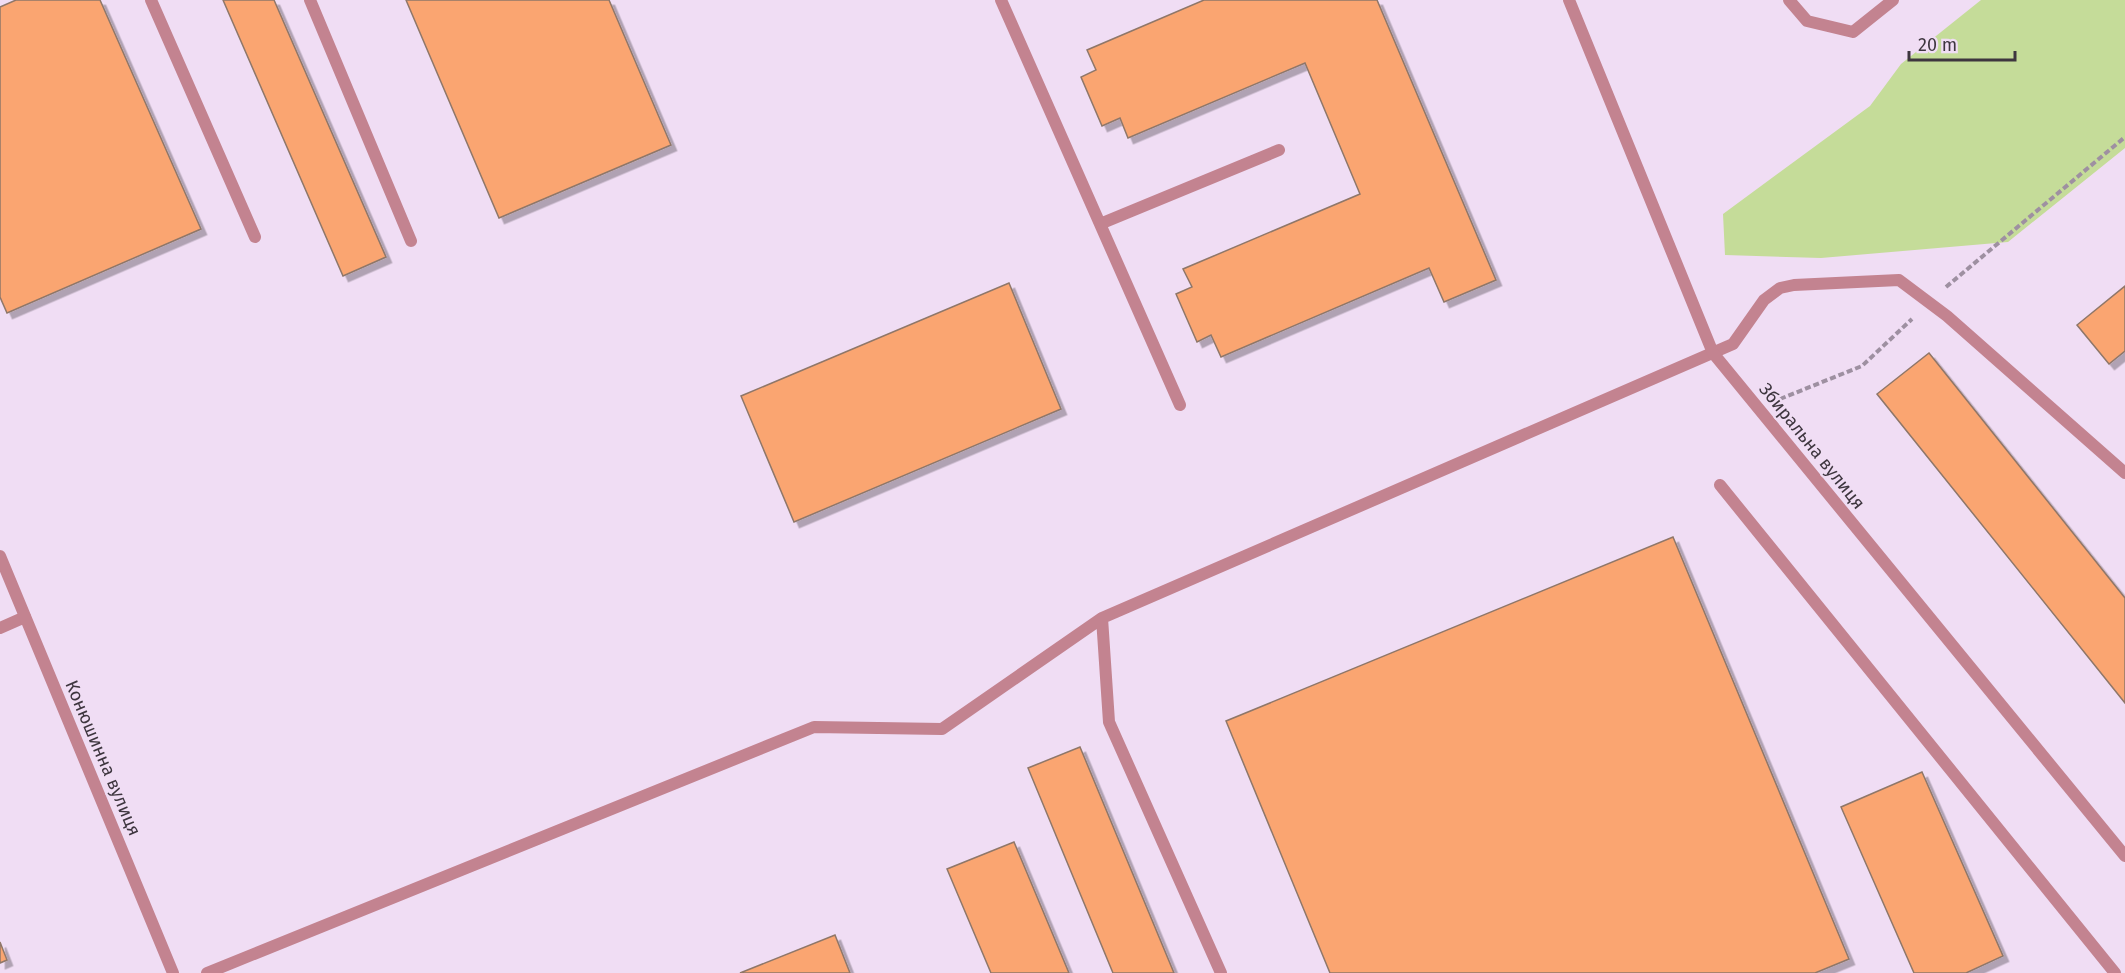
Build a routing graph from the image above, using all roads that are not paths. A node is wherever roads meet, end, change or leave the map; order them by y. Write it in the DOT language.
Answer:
graph roads {
  1 [pos="151,0"];
  2 [pos="310,0"];
  3 [pos="1001,0"];
  4 [pos="1569,0"];
  5 [pos="1789,0"];
  6 [pos="1893,0"];
  7 [pos="1280,150"];
  8 [pos="1100,224"];
  9 [pos="255,237"];
  10 [pos="411,242"];
  11 [pos="1713,353"];
  12 [pos="1180,405"];
  13 [pos="2125,473"];
  14 [pos="1720,485"];
  15 [pos="0,556"];
  16 [pos="25,617"];
  17 [pos="1102,618"];
  18 [pos="0,628"];
  19 [pos="2125,856"];
  20 [pos="173,973"];
  21 [pos="207,973"];
  22 [pos="1221,973"];
  23 [pos="2115,973"];
  1 -- 9 [label="street"];
  2 -- 10 [label="street"];
  3 -- 8 [label="street"];
  4 -- 11 [label="street, Збиральна вулиця"];
  5 -- 6 [label="street"];
  7 -- 8 [label="street"];
  8 -- 12 [label="street"];
  11 -- 13 [label="street"];
  11 -- 17 [label="street"];
  11 -- 19 [label="street, Збиральна вулиця"];
  14 -- 23 [label="street"];
  15 -- 16 [label="street, Конюшинна вулиця"];
  16 -- 18 [label="street"];
  16 -- 20 [label="street, Конюшинна вулиця"];
  17 -- 21 [label="street"];
  17 -- 22 [label="street"];
}
